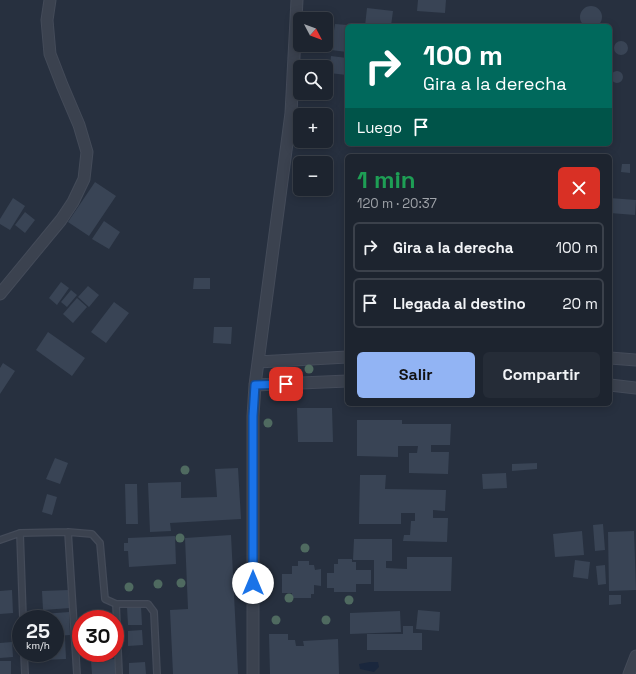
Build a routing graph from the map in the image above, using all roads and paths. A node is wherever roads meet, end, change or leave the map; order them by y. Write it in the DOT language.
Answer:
graph roads {
  1 [pos="50,0"];
  2 [pos="298,0"];
  3 [pos="0,294"];
  4 [pos="345,357"];
  5 [pos="612,358"];
  6 [pos="636,360"];
  7 [pos="258,362"];
  8 [pos="345,381"];
  9 [pos="255,385"];
  10 [pos="612,385"];
  11 [pos="636,388"];
  12 [pos="68,532"];
  13 [pos="20,533"];
  14 [pos="0,540"];
  15 [pos="116,604"];
  16 [pos="23,610"];
  17 [pos="636,656"];
  18 [pos="24,662"];
  19 [pos="25,674"];
  20 [pos="77,674"];
  21 [pos="119,674"];
  22 [pos="157,674"];
  23 [pos="253,674"];
  24 [pos="629,674"];
  1 -- 3 [label="street"];
  2 -- 7 [label="street"];
  4 -- 7 [label="street"];
  5 -- 6 [label="street"];
  7 -- 9 [label="street"];
  8 -- 9 [label="street"];
  9 -- 23 [label="street"];
  10 -- 11 [label="street"];
  12 -- 13 [label="lane"];
  12 -- 15 [label="lane"];
  12 -- 20 [label="lane"];
  13 -- 14 [label="lane"];
  13 -- 16 [label="lane"];
  15 -- 21 [label="lane"];
  15 -- 22 [label="lane"];
  17 -- 24 [label="street"];
  18 -- 19 [label="lane"];
}
